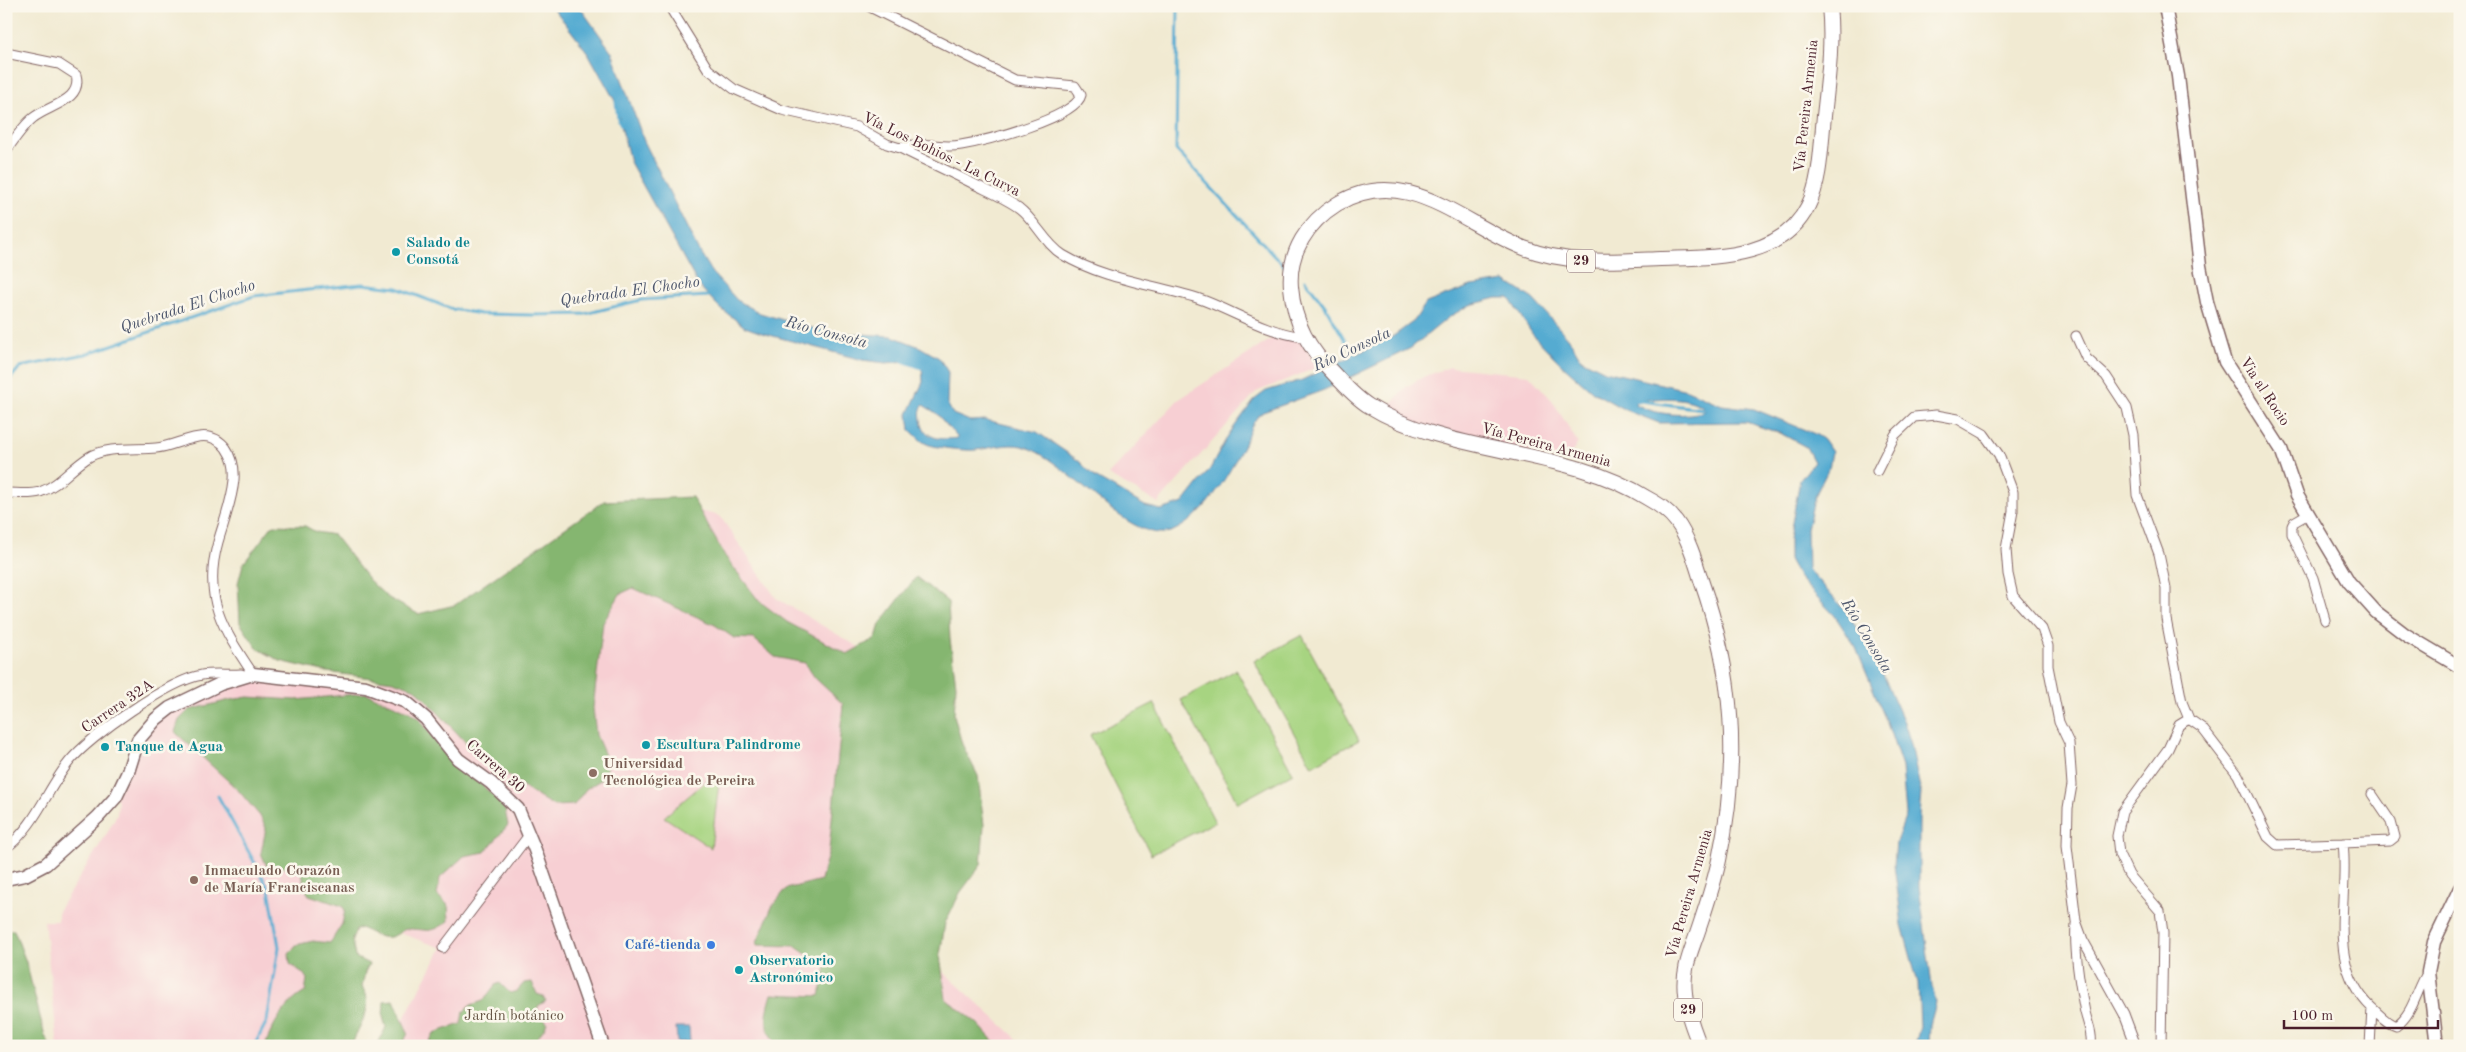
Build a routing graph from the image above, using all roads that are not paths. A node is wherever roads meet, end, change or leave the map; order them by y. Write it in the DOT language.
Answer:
graph roads {
  1 [pos="669,6"];
  2 [pos="868,6"];
  3 [pos="1829,6"];
  4 [pos="2165,6"];
  5 [pos="6,53"];
  6 [pos="900,148"];
  7 [pos="6,151"];
  8 [pos="2076,336"];
  9 [pos="1303,337"];
  10 [pos="1877,471"];
  11 [pos="6,493"];
  12 [pos="2308,514"];
  13 [pos="2325,620"];
  14 [pos="2460,667"];
  15 [pos="253,674"];
  16 [pos="2189,719"];
  17 [pos="2372,794"];
  18 [pos="529,836"];
  19 [pos="2343,843"];
  20 [pos="6,848"];
  21 [pos="6,879"];
  22 [pos="2460,888"];
  23 [pos="2076,921"];
  24 [pos="443,948"];
  25 [pos="2428,972"];
  26 [pos="2372,1008"];
  27 [pos="603,1046"];
  28 [pos="1700,1046"];
  29 [pos="2091,1046"];
  30 [pos="2136,1046"];
  31 [pos="2161,1046"];
  32 [pos="2370,1046"];
  33 [pos="2437,1046"];
  1 -- 6 [label="street, Vía Los Bohios - La Curva"];
  2 -- 6 [label="street"];
  3 -- 9 [label="main road, Vía Pereira Armenia / 29"];
  4 -- 12 [label="main road, Via al Rocio"];
  5 -- 7 [label="street"];
  6 -- 9 [label="street, Vía Los Bohios - La Curva"];
  8 -- 16 [label="street"];
  9 -- 28 [label="main road, Vía Pereira Armenia / 29"];
  10 -- 23 [label="street"];
  11 -- 15 [label="street"];
  12 -- 13 [label="street"];
  12 -- 14 [label="main road, Via al Rocio"];
  15 -- 18 [label="main road, Carrera 30"];
  15 -- 20 [label="street, Carrera 32A"];
  15 -- 21 [label="main road"];
  16 -- 19 [label="street"];
  16 -- 31 [label="street"];
  17 -- 19 [label="street"];
  18 -- 24 [label="street"];
  18 -- 27 [label="main road, Carrera 30"];
  19 -- 26 [label="street"];
  22 -- 25 [label="main road"];
  23 -- 29 [label="street"];
  23 -- 30 [label="street"];
  25 -- 26 [label="street"];
  25 -- 33 [label="main road"];
  26 -- 32 [label="street"];
}
